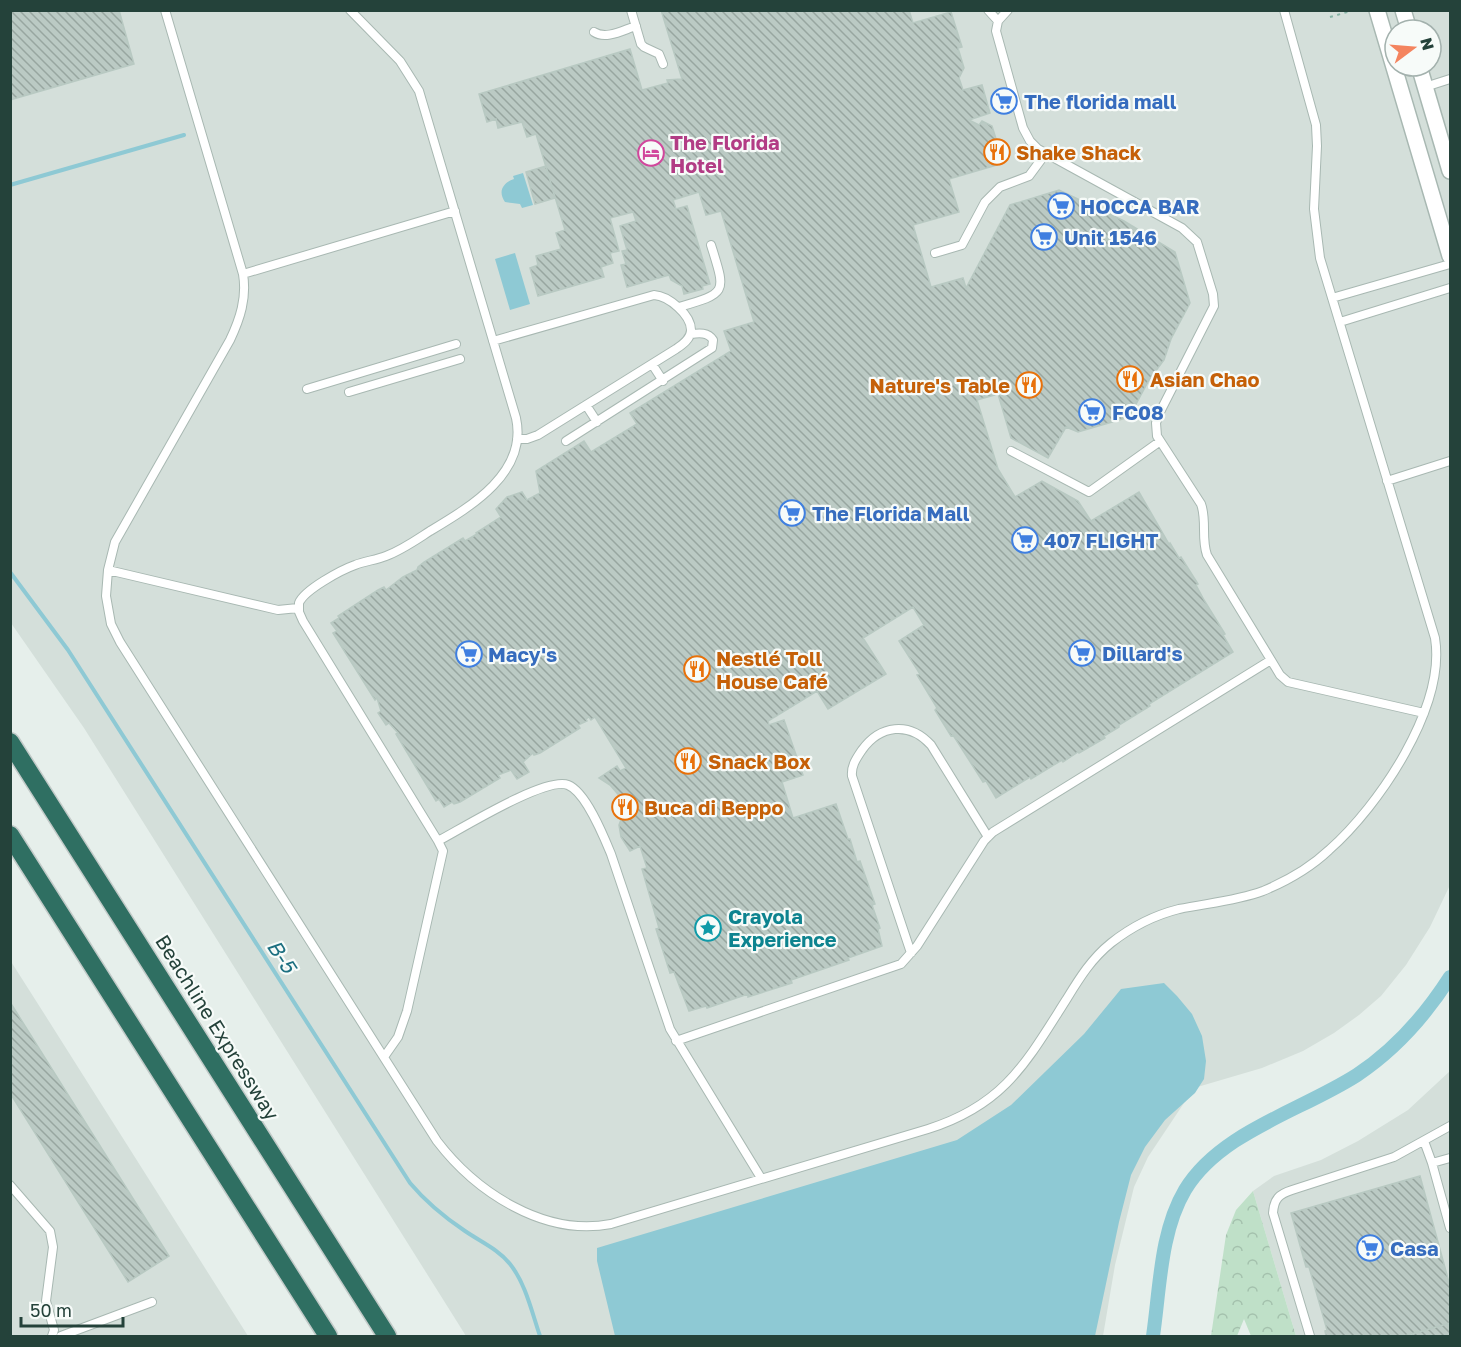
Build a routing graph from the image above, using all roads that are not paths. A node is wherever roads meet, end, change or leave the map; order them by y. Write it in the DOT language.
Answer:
graph roads {
  1 [pos="165,10"];
  2 [pos="350,10"];
  3 [pos="631,10"];
  4 [pos="988,10"];
  5 [pos="1008,10"];
  6 [pos="1284,10"];
  7 [pos="1377,10"];
  8 [pos="998,21"];
  9 [pos="636,26"];
  10 [pos="594,32"];
  11 [pos="663,64"];
  12 [pos="1422,78"];
  13 [pos="1450,79"];
  14 [pos="1425,87"];
  15 [pos="1402,93"];
  16 [pos="1046,153"];
  17 [pos="1450,171"];
  18 [pos="455,211"];
  19 [pos="711,245"];
  20 [pos="935,253"];
  21 [pos="1450,256"];
  22 [pos="1450,264"];
  23 [pos="243,274"];
  24 [pos="1450,288"];
  25 [pos="1332,298"];
  26 [pos="679,308"];
  27 [pos="1340,322"];
  28 [pos="691,334"];
  29 [pos="493,341"];
  30 [pos="456,344"];
  31 [pos="460,359"];
  32 [pos="652,364"];
  33 [pos="663,381"];
  34 [pos="307,389"];
  35 [pos="349,392"];
  36 [pos="586,405"];
  37 [pos="597,422"];
  38 [pos="517,439"];
  39 [pos="566,441"];
  40 [pos="1159,442"];
  41 [pos="1011,451"];
  42 [pos="1450,461"];
  43 [pos="1387,480"];
  44 [pos="108,570"];
  45 [pos="298,608"];
  46 [pos="1271,660"];
  47 [pos="1424,714"];
  48 [pos="10,742"];
  49 [pos="10,835"];
  50 [pos="988,837"];
  51 [pos="438,841"];
  52 [pos="911,953"];
  53 [pos="676,1041"];
  54 [pos="384,1058"];
  55 [pos="1450,1126"];
  56 [pos="1424,1141"];
  57 [pos="1450,1158"];
  58 [pos="1432,1163"];
  59 [pos="761,1178"];
  60 [pos="10,1185"];
  61 [pos="1450,1228"];
  62 [pos="152,1302"];
  63 [pos="52,1336"];
  64 [pos="61,1336"];
  65 [pos="328,1336"];
  66 [pos="387,1336"];
  67 [pos="1310,1336"];
  1 -- 23 [label="lane"];
  2 -- 18 [label="lane"];
  3 -- 9 [label="lane"];
  4 -- 8 [label="lane"];
  5 -- 8 [label="lane"];
  6 -- 25 [label="lane"];
  7 -- 15 [label="street"];
  8 -- 16 [label="lane"];
  9 -- 10 [label="lane"];
  9 -- 11 [label="lane"];
  12 -- 14 [label="street"];
  13 -- 14 [label="lane"];
  14 -- 15 [label="street"];
  14 -- 17 [label="street"];
  15 -- 21 [label="street"];
  16 -- 20 [label="lane"];
  16 -- 40 [label="lane"];
  18 -- 23 [label="lane"];
  18 -- 29 [label="lane"];
  19 -- 26 [label="lane"];
  22 -- 25 [label="lane"];
  23 -- 44 [label="lane"];
  24 -- 27 [label="lane"];
  25 -- 27 [label="lane"];
  26 -- 28 [label="lane"];
  26 -- 29 [label="lane"];
  27 -- 43 [label="lane"];
  28 -- 32 [label="lane"];
  28 -- 33 [label="lane"];
  29 -- 38 [label="lane"];
  30 -- 34 [label="lane"];
  31 -- 35 [label="lane"];
  32 -- 33 [label="lane"];
  32 -- 36 [label="lane"];
  33 -- 37 [label="lane"];
  36 -- 37 [label="lane"];
  36 -- 38 [label="lane"];
  37 -- 39 [label="lane"];
  38 -- 45 [label="lane"];
  40 -- 41 [label="lane"];
  40 -- 46 [label="lane"];
  42 -- 43 [label="lane"];
  43 -- 47 [label="lane"];
  44 -- 45 [label="lane"];
  44 -- 54 [label="lane"];
  45 -- 51 [label="lane"];
  46 -- 47 [label="lane"];
  46 -- 50 [label="lane"];
  47 -- 59 [label="lane"];
  48 -- 66 [label="highway, Beachline Expressway"];
  49 -- 65 [label="highway"];
  50 -- 52 [label="lane"];
  50 -- 52 [label="lane"];
  51 -- 53 [label="lane"];
  51 -- 54 [label="lane"];
  52 -- 53 [label="lane"];
  53 -- 59 [label="lane"];
  54 -- 59 [label="lane"];
  55 -- 56 [label="lane"];
  56 -- 58 [label="lane"];
  56 -- 67 [label="lane"];
  57 -- 58 [label="lane"];
  58 -- 61 [label="lane"];
  60 -- 63 [label="lane"];
  62 -- 64 [label="lane"];
}
